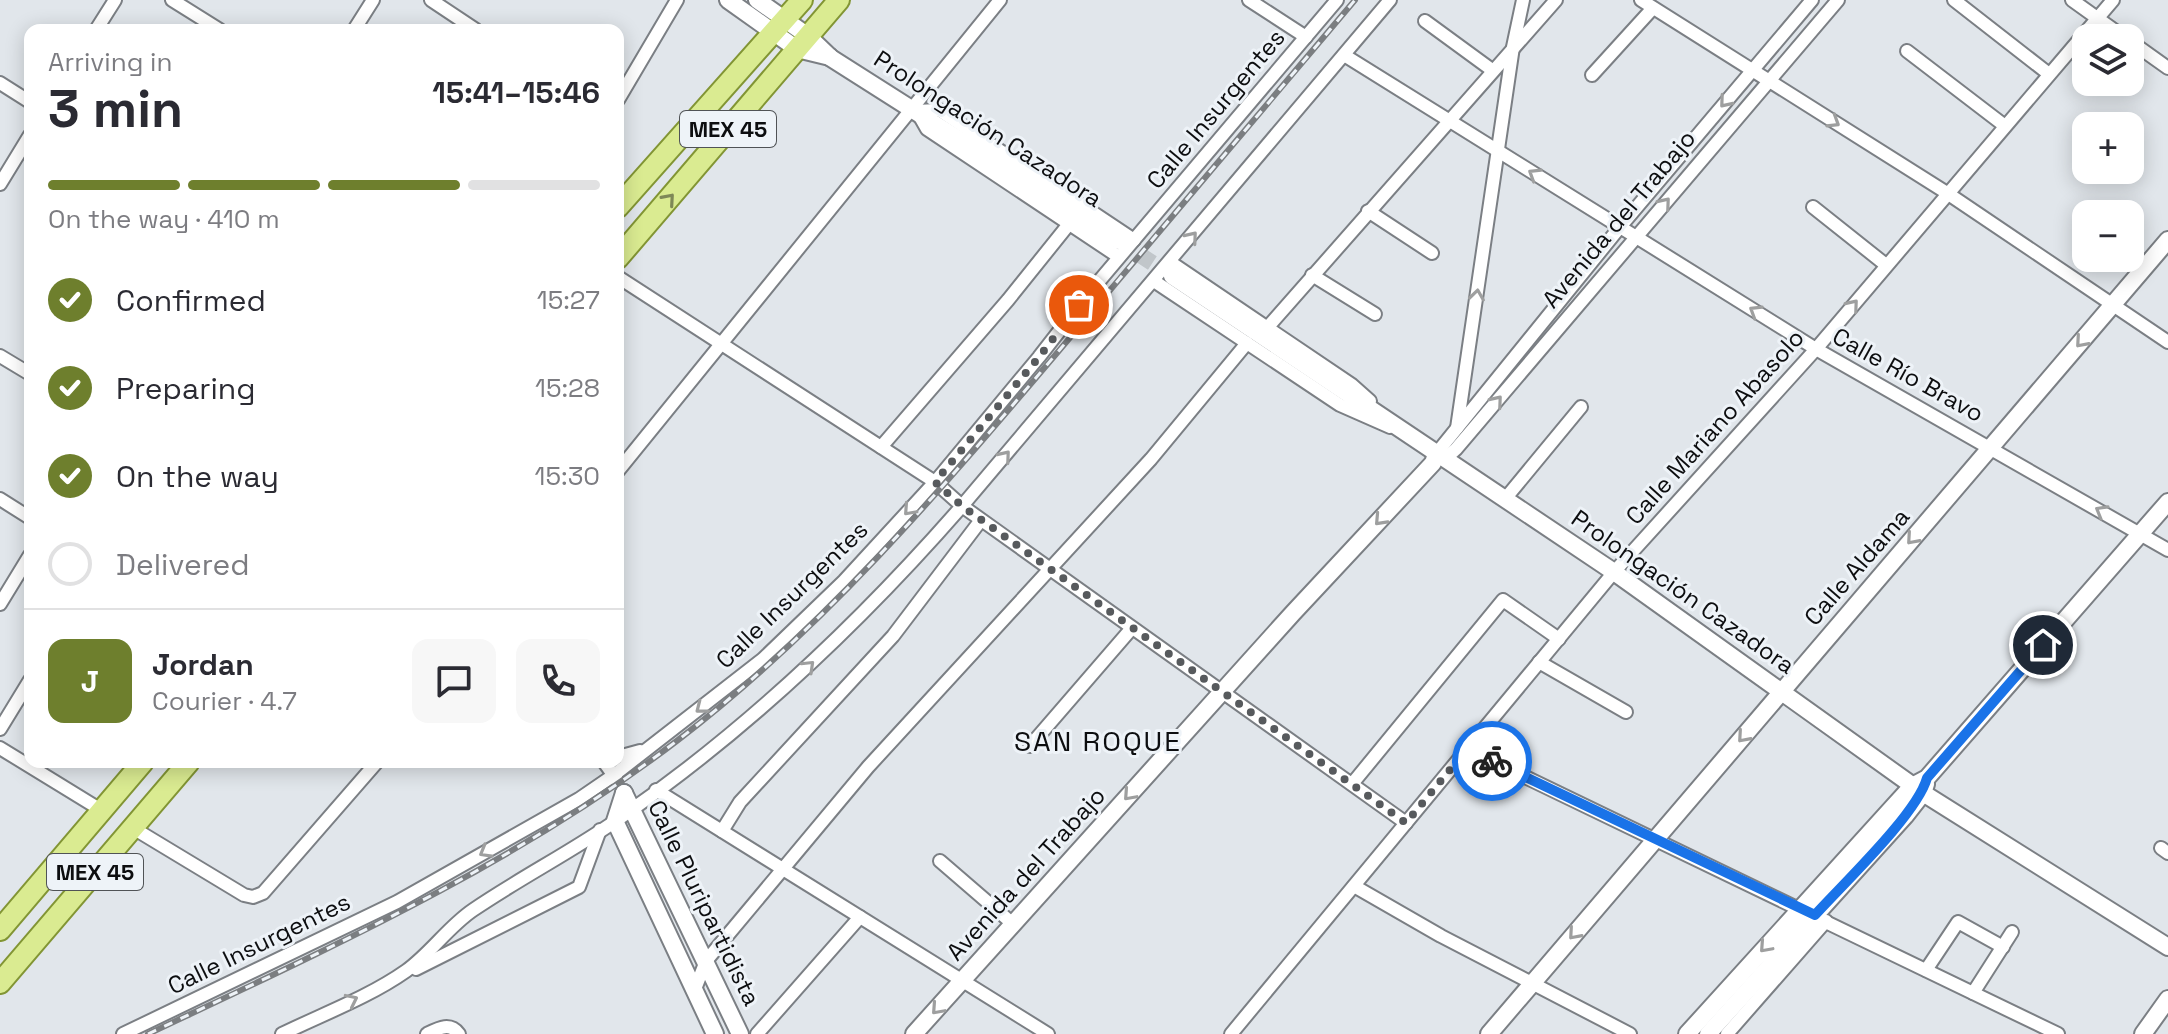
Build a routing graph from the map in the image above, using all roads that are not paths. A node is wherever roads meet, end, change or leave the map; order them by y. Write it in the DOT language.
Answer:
graph roads {
  1 [pos="115,0"];
  2 [pos="172,0"];
  3 [pos="373,0"];
  4 [pos="431,0"];
  5 [pos="677,0"];
  6 [pos="728,0"];
  7 [pos="757,0"];
  8 [pos="802,0"];
  9 [pos="839,0"];
  10 [pos="1000,0"];
  11 [pos="1249,0"];
  12 [pos="1337,0"];
  13 [pos="1390,0"];
  14 [pos="1523,0"];
  15 [pos="1556,0"];
  16 [pos="1641,0"];
  17 [pos="1812,0"];
  18 [pos="1838,0"];
  19 [pos="1954,0"];
  20 [pos="2072,0"];
  21 [pos="2113,0"];
  22 [pos="1653,8"];
  23 [pos="2097,18"];
  24 [pos="1425,21"];
  25 [pos="100,24"];
  26 [pos="210,24"];
  27 [pos="358,24"];
  28 [pos="467,24"];
  29 [pos="2105,24"];
  30 [pos="781,27"];
  31 [pos="1306,37"];
  32 [pos="802,42"];
  33 [pos="1513,47"];
  34 [pos="1907,51"];
  35 [pos="2144,51"];
  36 [pos="1344,55"];
  37 [pos="2168,68"];
  38 [pos="1492,70"];
  39 [pos="1752,70"];
  40 [pos="2049,74"];
  41 [pos="1592,75"];
  42 [pos="1768,81"];
  43 [pos="0,83"];
  44 [pos="624,90"];
  45 [pos="24,98"];
  46 [pos="915,110"];
  47 [pos="1447,121"];
  48 [pos="2005,126"];
  49 [pos="24,145"];
  50 [pos="1498,152"];
  51 [pos="0,184"];
  52 [pos="1947,193"];
  53 [pos="624,200"];
  54 [pos="1813,207"];
  55 [pos="1368,211"];
  56 [pos="1069,224"];
  57 [pos="1620,227"];
  58 [pos="1636,237"];
  59 [pos="2168,240"];
  60 [pos="1124,246"];
  61 [pos="624,251"];
  62 [pos="1432,253"];
  63 [pos="1886,265"];
  64 [pos="1171,269"];
  65 [pos="1312,275"];
  66 [pos="624,281"];
  67 [pos="1154,281"];
  68 [pos="2112,306"];
  69 [pos="1375,314"];
  70 [pos="1267,328"];
  71 [pos="2168,342"];
  72 [pos="721,343"];
  73 [pos="1247,343"];
  74 [pos="1816,349"];
  75 [pos="0,356"];
  76 [pos="24,370"];
  77 [pos="1581,407"];
  78 [pos="1457,427"];
  79 [pos="1397,429"];
  80 [pos="881,447"];
  81 [pos="1991,447"];
  82 [pos="1443,456"];
  83 [pos="624,464"];
  84 [pos="935,482"];
  85 [pos="0,499"];
  86 [pos="1505,499"];
  87 [pos="2168,502"];
  88 [pos="962,506"];
  89 [pos="24,514"];
  90 [pos="981,520"];
  91 [pos="2140,533"];
  92 [pos="2168,550"];
  93 [pos="24,565"];
  94 [pos="1050,569"];
  95 [pos="1614,572"];
  96 [pos="0,604"];
  97 [pos="1132,628"];
  98 [pos="1559,639"];
  99 [pos="1539,662"];
  100 [pos="24,690"];
  101 [pos="1783,691"];
  102 [pos="1222,692"];
  103 [pos="1626,712"];
  104 [pos="0,729"];
  105 [pos="654,744"];
  106 [pos="1030,746"];
  107 [pos="0,748"];
  108 [pos="1467,749"];
  109 [pos="624,755"];
  110 [pos="24,763"];
  111 [pos="624,767"];
  112 [pos="33,768"];
  113 [pos="138,768"];
  114 [pos="184,768"];
  115 [pos="372,768"];
  116 [pos="609,768"];
  117 [pos="623,768"];
  118 [pos="614,775"];
  119 [pos="1352,784"];
  120 [pos="1921,786"];
  121 [pos="656,790"];
  122 [pos="624,793"];
  123 [pos="632,809"];
  124 [pos="101,810"];
  125 [pos="615,821"];
  126 [pos="1406,823"];
  127 [pos="133,828"];
  128 [pos="600,830"];
  129 [pos="722,831"];
  130 [pos="1656,838"];
  131 [pos="940,861"];
  132 [pos="782,868"];
  133 [pos="1354,886"];
  134 [pos="1814,915"];
  135 [pos="860,917"];
  136 [pos="1013,924"];
  137 [pos="0,930"];
  138 [pos="2012,932"];
  139 [pos="2003,947"];
  140 [pos="2168,947"];
  141 [pos="706,961"];
  142 [pos="1926,970"];
  143 [pos="962,981"];
  144 [pos="388,982"];
  145 [pos="0,983"];
  146 [pos="1532,984"];
  147 [pos="1752,985"];
  148 [pos="695,989"];
  149 [pos="1973,993"];
  150 [pos="2168,999"];
  151 [pos="2032,1029"];
  152 [pos="456,1031"];
  153 [pos="123,1034"];
  154 [pos="282,1034"];
  155 [pos="427,1034"];
  156 [pos="715,1034"];
  157 [pos="740,1034"];
  158 [pos="757,1034"];
  159 [pos="914,1034"];
  160 [pos="1048,1034"];
  161 [pos="1231,1034"];
  162 [pos="1489,1034"];
  163 [pos="1630,1034"];
  164 [pos="1687,1034"];
  165 [pos="1708,1034"];
  166 [pos="1727,1034"];
  167 [pos="2058,1034"];
  168 [pos="2143,1034"];
  1 -- 25 [label="street"];
  2 -- 26 [label="street"];
  3 -- 27 [label="street"];
  4 -- 28 [label="street"];
  5 -- 44 [label="street"];
  6 -- 30 [label="street"];
  7 -- 30 [label="street"];
  8 -- 30 [label="main road, MEX 45"];
  9 -- 32 [label="main road, MEX 45"];
  10 -- 46 [label="street"];
  11 -- 31 [label="street"];
  12 -- 31 [label="street, Calle Insurgentes"];
  13 -- 36 [label="street"];
  14 -- 33 [label="street"];
  15 -- 33 [label="street"];
  16 -- 22 [label="street"];
  17 -- 39 [label="street, Avenida del Trabajo"];
  18 -- 42 [label="street, Avenida del Trabajo"];
  19 -- 40 [label="street"];
  20 -- 23 [label="street"];
  21 -- 23 [label="street, Calle Mariano Abasolo"];
  22 -- 39 [label="street"];
  22 -- 41 [label="street"];
  23 -- 29 [label="street"];
  23 -- 40 [label="street, Calle Mariano Abasolo"];
  24 -- 38 [label="street"];
  30 -- 32 [label="street, Prolongación Cazadora"];
  30 -- 53 [label="main road, MEX 45"];
  31 -- 60 [label="street, Calle Insurgentes"];
  32 -- 46 [label="street, Prolongación Cazadora"];
  61 -- 32 [label="main road, MEX 45, one-way"];
  33 -- 38 [label="street"];
  33 -- 50 [label="street"];
  34 -- 48 [label="street"];
  35 -- 37 [label="street"];
  36 -- 47 [label="street, Calle Río Bravo"];
  64 -- 36 [label="street, one-way"];
  38 -- 47 [label="street"];
  39 -- 42 [label="street"];
  39 -- 57 [label="street, Avenida del Trabajo, one-way"];
  40 -- 48 [label="street, Calle Mariano Abasolo"];
  42 -- 52 [label="street, one-way"];
  58 -- 42 [label="street, Avenida del Trabajo, one-way"];
  43 -- 45 [label="street"];
  46 -- 56 [label="street"];
  46 -- 60 [label="street, Prolongación Cazadora"];
  46 -- 72 [label="street"];
  47 -- 50 [label="street, Calle Río Bravo"];
  47 -- 55 [label="street"];
  48 -- 52 [label="street, Calle Mariano Abasolo"];
  49 -- 51 [label="street"];
  57 -- 50 [label="street, Calle Río Bravo, one-way"];
  78 -- 50 [label="street, one-way"];
  52 -- 63 [label="street, Calle Mariano Abasolo"];
  52 -- 68 [label="street"];
  54 -- 63 [label="street"];
  55 -- 62 [label="street"];
  55 -- 65 [label="street"];
  56 -- 60 [label="street"];
  56 -- 80 [label="street"];
  57 -- 58 [label="street, Calle Río Bravo"];
  57 -- 78 [label="street, Avenida del Trabajo"];
  74 -- 58 [label="street, Calle Río Bravo, one-way"];
  82 -- 58 [label="street, Avenida del Trabajo, one-way"];
  59 -- 68 [label="street, Calle Aldama"];
  60 -- 84 [label="street, Calle Insurgentes"];
  74 -- 63 [label="street, Calle Mariano Abasolo, one-way"];
  64 -- 67 [label="street"];
  64 -- 70 [label="street"];
  64 -- 79 [label="street, Prolongación Cazadora"];
  65 -- 69 [label="street"];
  65 -- 70 [label="street"];
  66 -- 72 [label="street"];
  67 -- 73 [label="street"];
  88 -- 67 [label="street, one-way"];
  68 -- 71 [label="street"];
  68 -- 81 [label="street, Calle Aldama, one-way"];
  70 -- 79 [label="street"];
  72 -- 80 [label="street"];
  72 -- 83 [label="street"];
  73 -- 79 [label="street"];
  73 -- 94 [label="street"];
  74 -- 81 [label="street, Calle Río Bravo"];
  74 -- 95 [label="street, Calle Mariano Abasolo"];
  75 -- 76 [label="street"];
  77 -- 86 [label="street"];
  78 -- 82 [label="street, Avenida del Trabajo"];
  78 -- 82 [label="street"];
  79 -- 82 [label="street, Prolongación Cazadora"];
  80 -- 84 [label="street"];
  91 -- 81 [label="street, Calle Río Bravo, one-way"];
  81 -- 101 [label="street, Calle Aldama, one-way"];
  82 -- 86 [label="street, Prolongación Cazadora"];
  82 -- 102 [label="street, Avenida del Trabajo, one-way"];
  84 -- 88 [label="street"];
  84 -- 105 [label="street, Calle Insurgentes, one-way"];
  85 -- 89 [label="street"];
  86 -- 95 [label="street, Prolongación Cazadora"];
  87 -- 91 [label="street"];
  88 -- 90 [label="street"];
  121 -- 88 [label="street, one-way"];
  90 -- 94 [label="street"];
  90 -- 129 [label="street"];
  91 -- 92 [label="street, Calle Río Bravo"];
  91 -- 120 [label="street"];
  93 -- 96 [label="street"];
  94 -- 97 [label="street"];
  94 -- 132 [label="street"];
  95 -- 98 [label="street, Calle Mariano Abasolo"];
  95 -- 101 [label="street, Prolongación Cazadora"];
  97 -- 102 [label="street"];
  97 -- 106 [label="street"];
  98 -- 99 [label="street, Calle Mariano Abasolo"];
  98 -- 119 [label="street"];
  99 -- 103 [label="street"];
  99 -- 108 [label="street, Calle Mariano Abasolo"];
  100 -- 104 [label="street"];
  101 -- 120 [label="street, Prolongación Cazadora"];
  101 -- 130 [label="street, Calle Aldama, one-way"];
  102 -- 119 [label="street"];
  102 -- 136 [label="street, Avenida del Trabajo, one-way"];
  105 -- 109 [label="street"];
  105 -- 111 [label="street, Calle Insurgentes"];
  107 -- 110 [label="street"];
  108 -- 126 [label="street, Calle Mariano Abasolo"];
  108 -- 130 [label="street"];
  112 -- 124 [label="street"];
  113 -- 124 [label="main road, MEX 45"];
  114 -- 127 [label="main road, MEX 45"];
  115 -- 127 [label="street"];
  116 -- 118 [label="street, Calle Pluripartidista"];
  117 -- 118 [label="street, Calle Insurgentes"];
  118 -- 122 [label="street, Calle Pluripartidista"];
  118 -- 153 [label="street, Calle Insurgentes, one-way"];
  119 -- 126 [label="street"];
  120 -- 134 [label="street"];
  120 -- 140 [label="street, Prolongación Cazadora"];
  121 -- 123 [label="street"];
  121 -- 129 [label="street"];
  122 -- 123 [label="street, Calle Pluripartidista"];
  122 -- 125 [label="street, Calle Pluripartidista"];
  123 -- 125 [label="street"];
  123 -- 141 [label="street, Calle Pluripartidista"];
  124 -- 137 [label="main road, MEX 45"];
  125 -- 128 [label="street"];
  125 -- 148 [label="street, Calle Pluripartidista"];
  126 -- 133 [label="street, Calle Mariano Abasolo"];
  127 -- 145 [label="main road, MEX 45"];
  128 -- 144 [label="street"];
  128 -- 144 [label="street"];
  129 -- 132 [label="street"];
  130 -- 134 [label="street"];
  130 -- 146 [label="street, Calle Aldama, one-way"];
  131 -- 136 [label="street"];
  132 -- 135 [label="street"];
  132 -- 141 [label="street"];
  133 -- 146 [label="street"];
  133 -- 161 [label="street, Calle Mariano Abasolo"];
  134 -- 142 [label="street"];
  134 -- 147 [label="street"];
  135 -- 143 [label="street"];
  135 -- 158 [label="street"];
  136 -- 143 [label="street, Avenida del Trabajo"];
  138 -- 139 [label="street"];
  139 -- 142 [label="street"];
  139 -- 149 [label="street"];
  141 -- 148 [label="street"];
  141 -- 157 [label="street, Calle Pluripartidista"];
  142 -- 149 [label="street"];
  143 -- 159 [label="street, Avenida del Trabajo, one-way"];
  143 -- 160 [label="street"];
  154 -- 144 [label="street, one-way"];
  146 -- 162 [label="street, Calle Aldama"];
  146 -- 163 [label="street"];
  147 -- 164 [label="street"];
  147 -- 165 [label="street"];
  147 -- 166 [label="street"];
  148 -- 156 [label="street, Calle Pluripartidista"];
  149 -- 151 [label="street"];
  150 -- 168 [label="street"];
  151 -- 167 [label="street"];
  152 -- 155 [label="street"];
}
